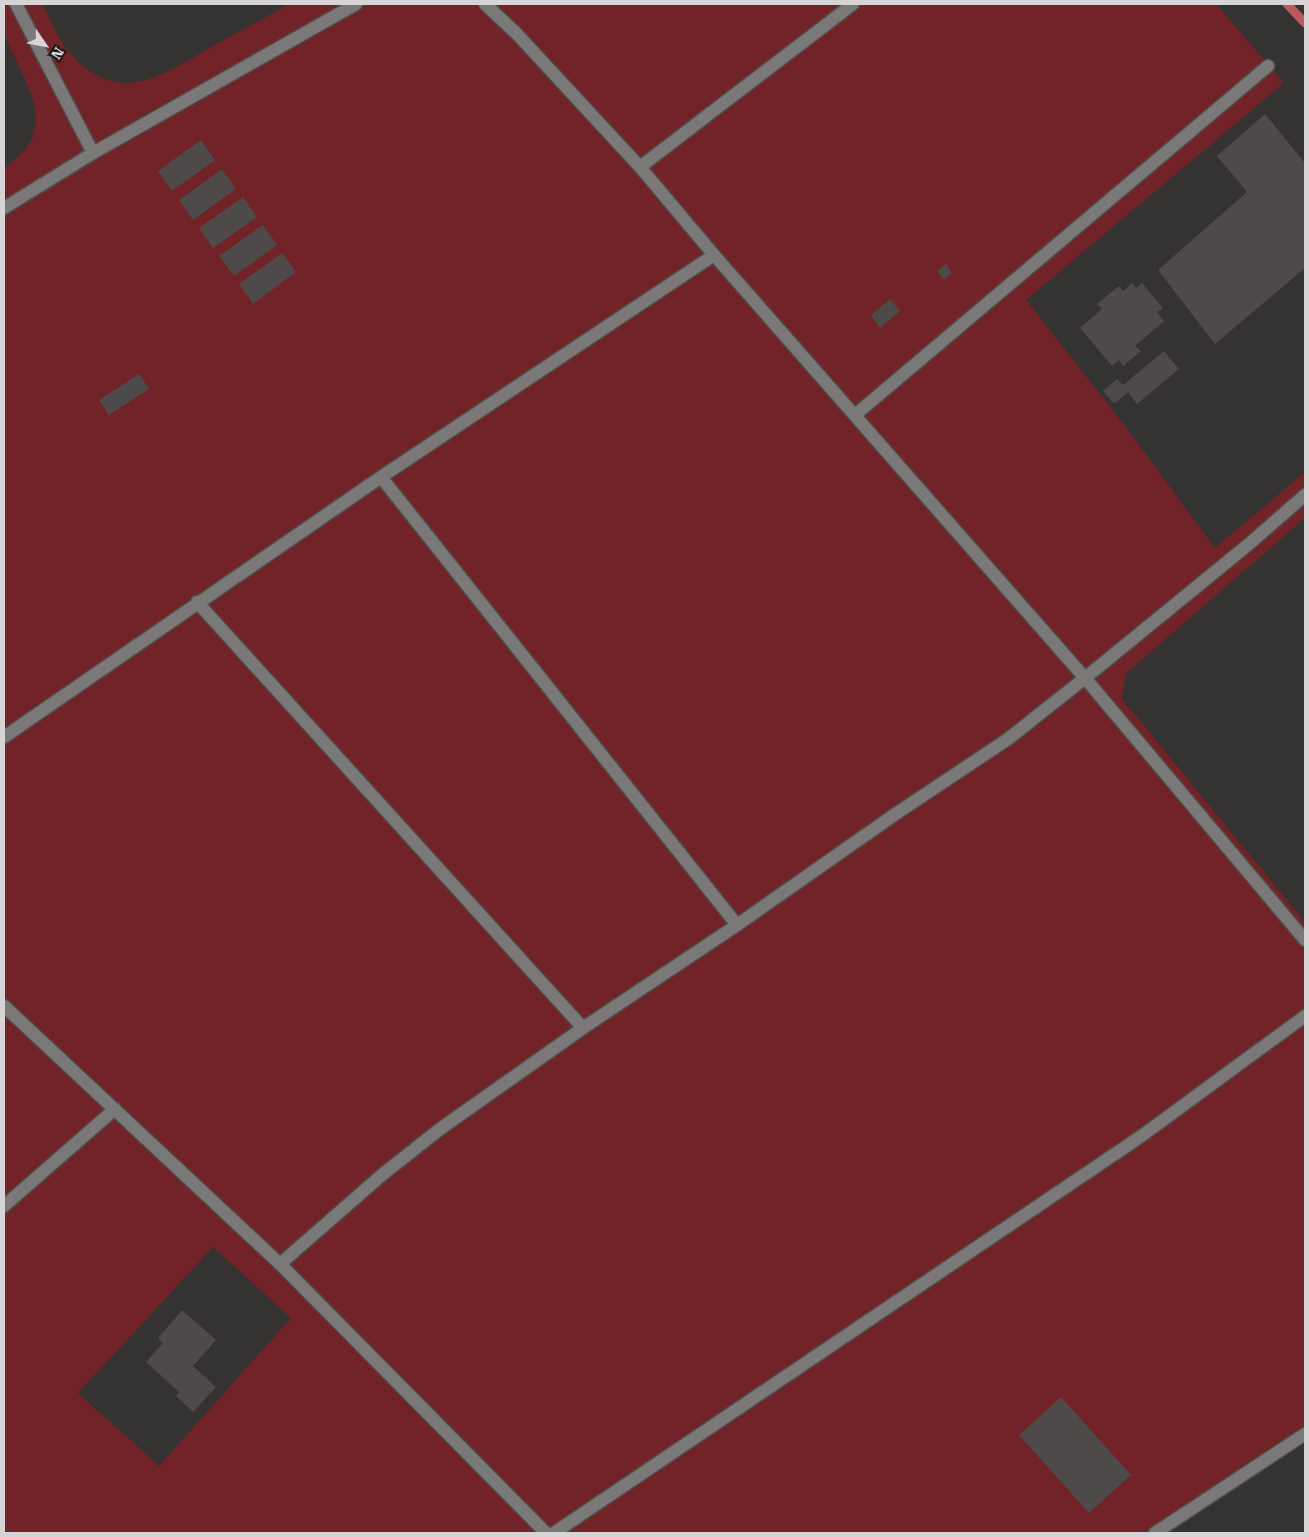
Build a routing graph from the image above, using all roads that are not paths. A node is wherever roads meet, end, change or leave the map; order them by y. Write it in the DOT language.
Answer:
graph roads {
  1 [pos="16,4"];
  2 [pos="356,4"];
  3 [pos="485,4"];
  4 [pos="853,4"];
  5 [pos="1268,66"];
  6 [pos="93,154"];
  7 [pos="640,167"];
  8 [pos="4,208"];
  9 [pos="714,255"];
  10 [pos="855,415"];
  11 [pos="380,477"];
  12 [pos="1305,495"];
  13 [pos="197,602"];
  14 [pos="1086,678"];
  15 [pos="4,737"];
  16 [pos="737,926"];
  17 [pos="1305,940"];
  18 [pos="4,1006"];
  19 [pos="1305,1016"];
  20 [pos="584,1028"];
  21 [pos="115,1109"];
  22 [pos="4,1206"];
  23 [pos="280,1264"];
  24 [pos="1305,1434"];
  25 [pos="546,1533"];
  26 [pos="554,1533"];
  27 [pos="1155,1533"];
  1 -- 6 [label="street"];
  2 -- 6 [label="street"];
  3 -- 7 [label="street"];
  4 -- 7 [label="street"];
  5 -- 10 [label="street"];
  6 -- 8 [label="street"];
  7 -- 9 [label="street"];
  9 -- 10 [label="street"];
  9 -- 11 [label="street"];
  10 -- 14 [label="street"];
  11 -- 13 [label="street"];
  11 -- 16 [label="street"];
  12 -- 14 [label="street"];
  13 -- 15 [label="street"];
  13 -- 20 [label="street"];
  14 -- 16 [label="street"];
  14 -- 17 [label="street"];
  16 -- 20 [label="street"];
  18 -- 21 [label="street"];
  19 -- 26 [label="street"];
  20 -- 23 [label="street"];
  21 -- 22 [label="street"];
  21 -- 23 [label="street"];
  23 -- 25 [label="street"];
  24 -- 27 [label="street"];
}
